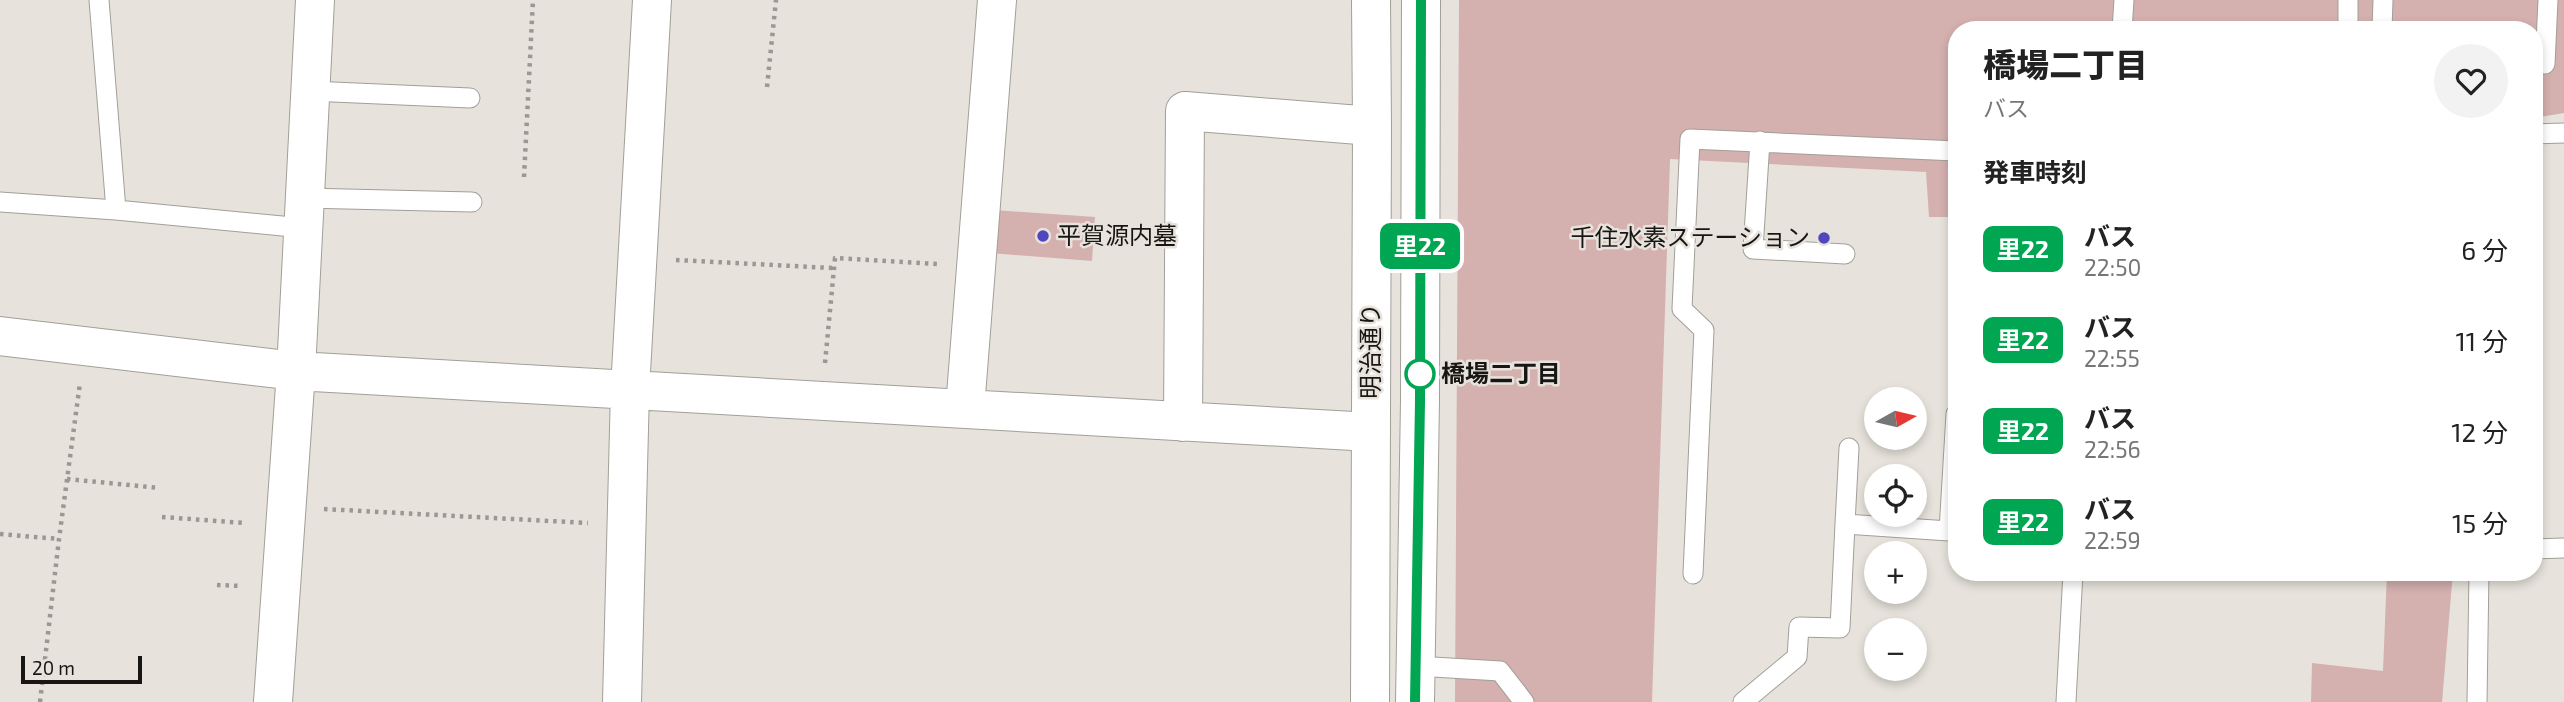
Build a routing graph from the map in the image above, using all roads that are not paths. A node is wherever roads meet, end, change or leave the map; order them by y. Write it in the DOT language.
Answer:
graph roads {
  1 [pos="99,0"];
  2 [pos="315,0"];
  3 [pos="652,0"];
  4 [pos="997,0"];
  5 [pos="1371,0"];
  6 [pos="1421,0"];
  7 [pos="2124,0"];
  8 [pos="2348,0"];
  9 [pos="2383,0"];
  10 [pos="2547,0"];
  11 [pos="2123,21"];
  12 [pos="2348,21"];
  13 [pos="2382,21"];
  14 [pos="2543,64"];
  15 [pos="310,91"];
  16 [pos="470,98"];
  17 [pos="1373,126"];
  18 [pos="2564,133"];
  19 [pos="2543,134"];
  20 [pos="1760,141"];
  21 [pos="1948,151"];
  22 [pos="0,202"];
  23 [pos="472,202"];
  24 [pos="116,210"];
  25 [pos="304,213"];
  26 [pos="1845,254"];
  27 [pos="0,336"];
  28 [pos="296,371"];
  29 [pos="630,390"];
  30 [pos="965,408"];
  31 [pos="1183,422"];
  32 [pos="1371,432"];
  33 [pos="1849,449"];
  34 [pos="1845,524"];
  35 [pos="1948,531"];
  36 [pos="2564,548"];
  37 [pos="2543,549"];
  38 [pos="1693,573"];
  39 [pos="2073,581"];
  40 [pos="2479,581"];
  41 [pos="1416,684"];
  42 [pos="274,702"];
  43 [pos="622,702"];
  44 [pos="1370,702"];
  45 [pos="1524,702"];
  46 [pos="1743,702"];
  47 [pos="2066,702"];
  48 [pos="2477,702"];
  1 -- 24 [label="lane"];
  2 -- 15 [label="street"];
  3 -- 29 [label="street"];
  4 -- 30 [label="street"];
  5 -- 17 [label="street, 明治通り"];
  6 -- 41 [label="street, 明治通り"];
  7 -- 11 [label="lane"];
  8 -- 12 [label="lane"];
  9 -- 13 [label="lane"];
  10 -- 14 [label="lane"];
  15 -- 16 [label="lane"];
  15 -- 25 [label="street"];
  17 -- 31 [label="street"];
  17 -- 32 [label="street, 明治通り"];
  18 -- 19 [label="lane"];
  20 -- 21 [label="lane"];
  20 -- 26 [label="lane"];
  20 -- 38 [label="lane"];
  22 -- 24 [label="lane"];
  23 -- 25 [label="lane"];
  24 -- 25 [label="lane"];
  25 -- 28 [label="street"];
  27 -- 28 [label="street"];
  28 -- 29 [label="street"];
  28 -- 42 [label="street"];
  29 -- 30 [label="street"];
  29 -- 43 [label="street"];
  30 -- 31 [label="street"];
  31 -- 32 [label="street"];
  32 -- 44 [label="street, 明治通り"];
  33 -- 34 [label="lane"];
  34 -- 35 [label="lane"];
  34 -- 46 [label="lane"];
  36 -- 37 [label="lane"];
  39 -- 47 [label="lane"];
  40 -- 48 [label="lane"];
  41 -- 45 [label="lane"];
}
